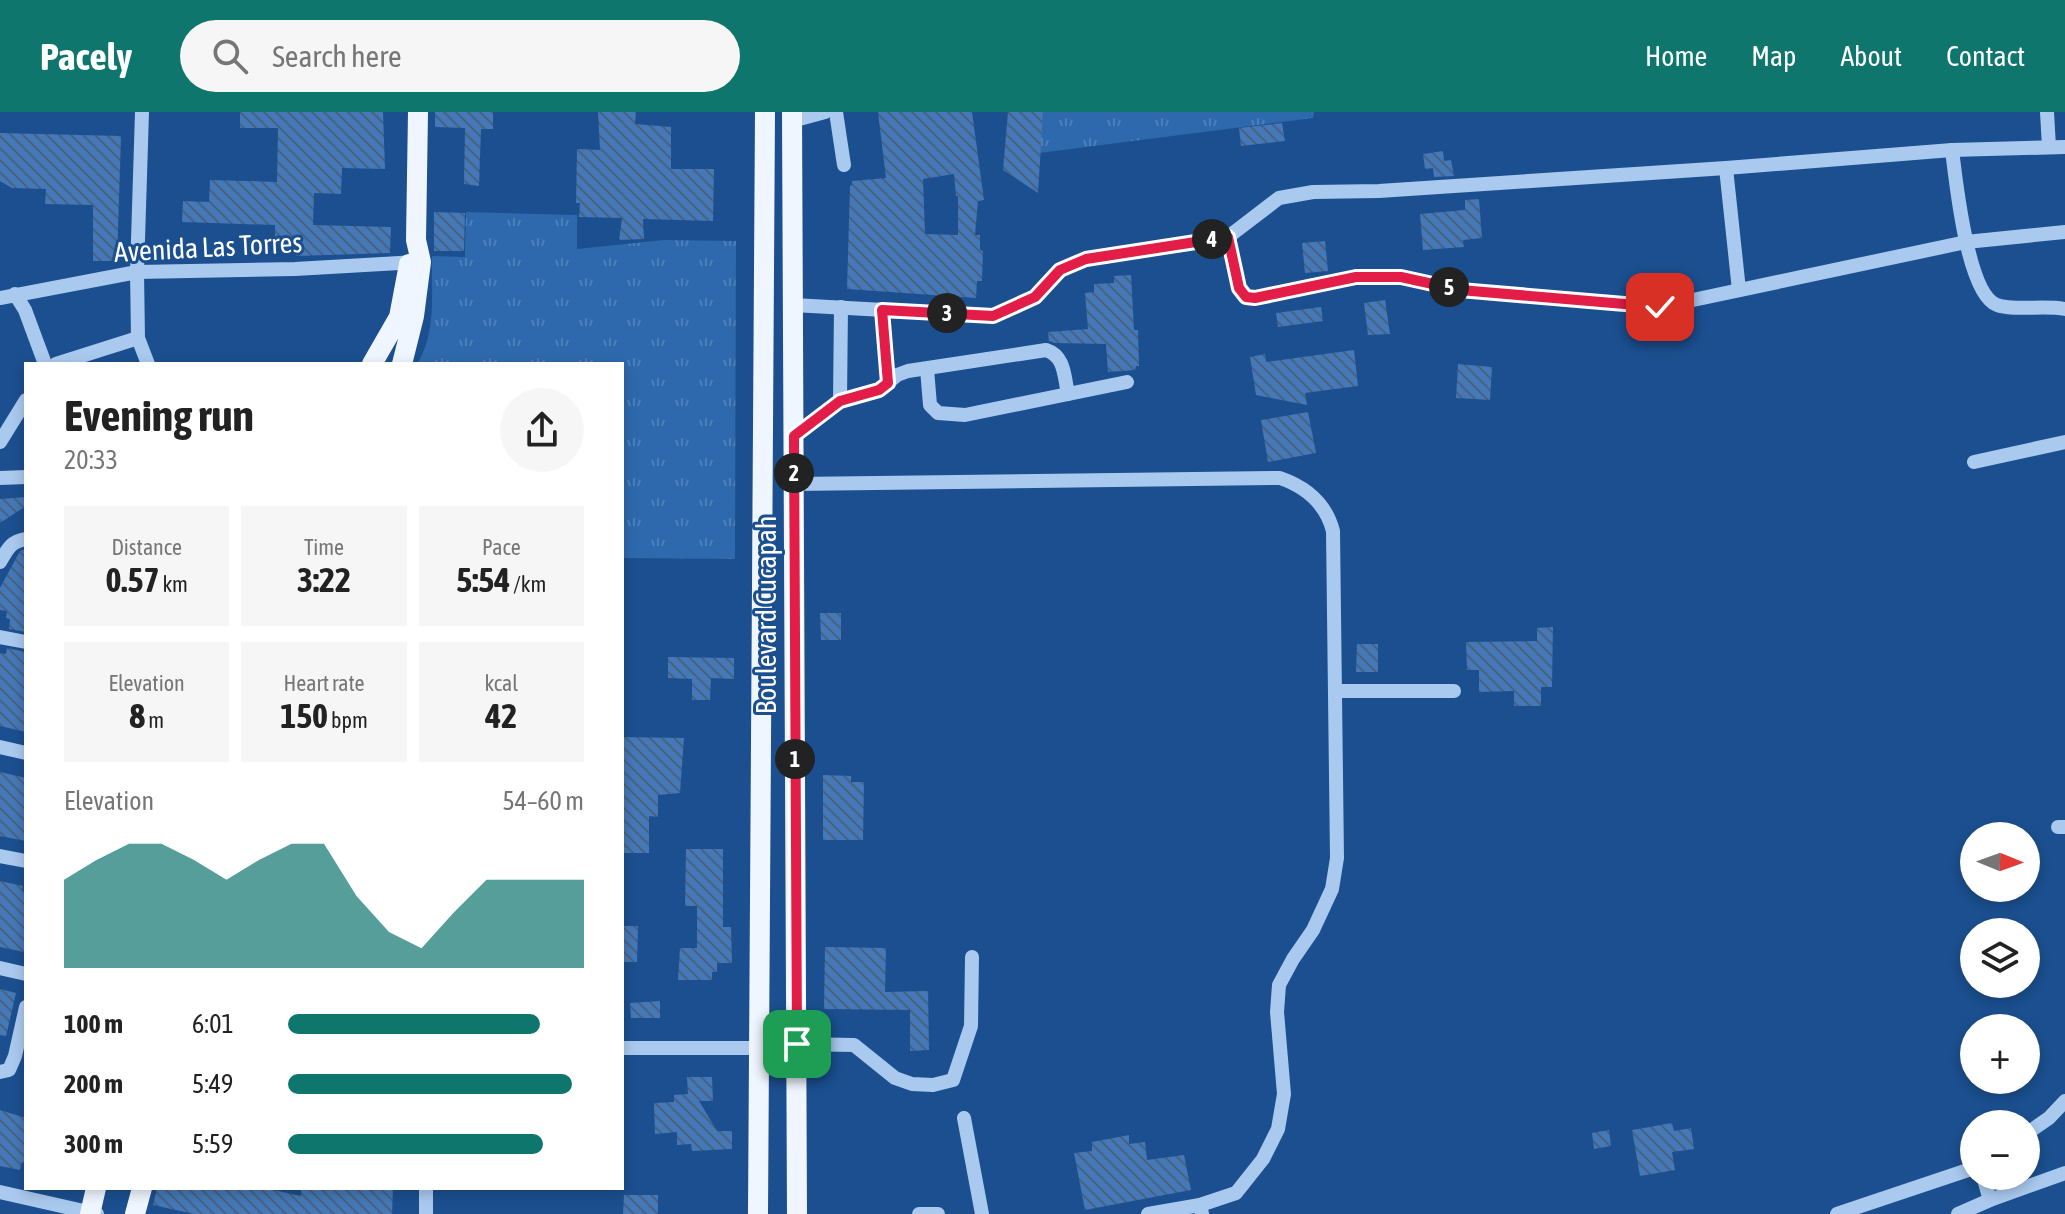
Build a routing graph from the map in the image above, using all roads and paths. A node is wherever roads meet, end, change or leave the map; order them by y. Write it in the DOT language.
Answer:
graph roads {
  1 [pos="142,112"];
  2 [pos="418,112"];
  3 [pos="765,112"];
  4 [pos="825,112"];
  5 [pos="836,112"];
  6 [pos="2047,112"];
  7 [pos="792,116"];
  8 [pos="2049,147"];
  9 [pos="2065,147"];
  10 [pos="1952,150"];
  11 [pos="844,165"];
  12 [pos="1726,168"];
  13 [pos="2065,232"];
  14 [pos="1228,237"];
  15 [pos="1966,242"];
  16 [pos="415,262"];
  17 [pos="137,272"];
  18 [pos="1739,290"];
  19 [pos="15,294"];
  20 [pos="0,298"];
  21 [pos="793,305"];
  22 [pos="841,307"];
  23 [pos="2065,309"];
  24 [pos="882,310"];
  25 [pos="138,338"];
  26 [pos="44,362"];
  27 [pos="62,362"];
  28 [pos="147,362"];
  29 [pos="373,362"];
  30 [pos="402,362"];
  31 [pos="927,369"];
  32 [pos="1127,382"];
  33 [pos="888,383"];
  34 [pos="1068,394"];
  35 [pos="840,401"];
  36 [pos="24,403"];
  37 [pos="794,436"];
  38 [pos="0,442"];
  39 [pos="2065,442"];
  40 [pos="1974,462"];
  41 [pos="24,477"];
  42 [pos="0,478"];
  43 [pos="794,484"];
  44 [pos="24,539"];
  45 [pos="0,562"];
  46 [pos="0,637"];
  47 [pos="24,642"];
  48 [pos="1335,691"];
  49 [pos="1454,691"];
  50 [pos="0,747"];
  51 [pos="24,753"];
  52 [pos="0,856"];
  53 [pos="24,861"];
  54 [pos="972,957"];
  55 [pos="0,968"];
  56 [pos="24,974"];
  57 [pos="24,1016"];
  58 [pos="797,1044"];
  59 [pos="624,1048"];
  60 [pos="758,1048"];
  61 [pos="0,1072"];
  62 [pos="2065,1101"];
  63 [pos="964,1118"];
  64 [pos="2040,1124"];
  65 [pos="1960,1173"];
  66 [pos="2065,1173"];
  67 [pos="96,1190"];
  68 [pos="141,1190"];
  69 [pos="426,1190"];
  70 [pos="1987,1190"];
  71 [pos="0,1192"];
  72 [pos="1990,1200"];
  73 [pos="1201,1210"];
  74 [pos="93,1213"];
  75 [pos="135,1214"];
  76 [pos="426,1214"];
  77 [pos="758,1214"];
  78 [pos="797,1214"];
  79 [pos="919,1214"];
  80 [pos="938,1214"];
  81 [pos="982,1214"];
  82 [pos="1148,1214"];
  83 [pos="1837,1214"];
  84 [pos="1958,1214"];
  1 -- 17 [label="street"];
  2 -- 16 [label="main road"];
  3 -- 60 [label="main road, Boulevard Cucapah"];
  4 -- 7 [label="street"];
  5 -- 11 [label="street"];
  6 -- 8 [label="street"];
  7 -- 21 [label="main road, Boulevard Cucapah"];
  8 -- 9 [label="street"];
  8 -- 10 [label="street"];
  10 -- 12 [label="street"];
  10 -- 15 [label="street"];
  12 -- 14 [label="street"];
  12 -- 18 [label="street"];
  13 -- 15 [label="street"];
  14 -- 18 [label="street"];
  14 -- 24 [label="street"];
  15 -- 18 [label="street"];
  15 -- 23 [label="street"];
  16 -- 17 [label="street, Avenida Las Torres"];
  16 -- 29 [label="main road"];
  16 -- 30 [label="main road"];
  17 -- 19 [label="street, Avenida Las Torres"];
  17 -- 25 [label="street"];
  19 -- 20 [label="street, Avenida Las Torres"];
  19 -- 26 [label="street"];
  21 -- 22 [label="street"];
  21 -- 37 [label="main road, Boulevard Cucapah"];
  22 -- 24 [label="street"];
  22 -- 35 [label="street"];
  24 -- 33 [label="street"];
  25 -- 27 [label="street"];
  25 -- 28 [label="street"];
  31 -- 33 [label="street"];
  31 -- 34 [label="street"];
  31 -- 34 [label="street"];
  32 -- 34 [label="street"];
  33 -- 35 [label="street"];
  35 -- 37 [label="street"];
  36 -- 38 [label="street"];
  37 -- 43 [label="main road, Boulevard Cucapah"];
  39 -- 40 [label="street"];
  41 -- 42 [label="street"];
  43 -- 48 [label="street"];
  43 -- 58 [label="main road, Boulevard Cucapah"];
  44 -- 45 [label="street"];
  46 -- 47 [label="street"];
  48 -- 49 [label="street"];
  48 -- 73 [label="street"];
  50 -- 51 [label="street"];
  52 -- 53 [label="street"];
  54 -- 58 [label="street"];
  55 -- 56 [label="street"];
  57 -- 61 [label="street"];
  58 -- 78 [label="main road, Boulevard Cucapah"];
  59 -- 60 [label="street"];
  60 -- 77 [label="main road, Boulevard Cucapah"];
  62 -- 64 [label="street"];
  63 -- 81 [label="street"];
  65 -- 83 [label="street"];
  66 -- 72 [label="street"];
  67 -- 74 [label="main road"];
  68 -- 75 [label="main road"];
  69 -- 76 [label="street"];
  70 -- 72 [label="street"];
  71 -- 74 [label="street"];
  72 -- 84 [label="street"];
  73 -- 82 [label="street"];
  79 -- 80 [label="street"];
}
